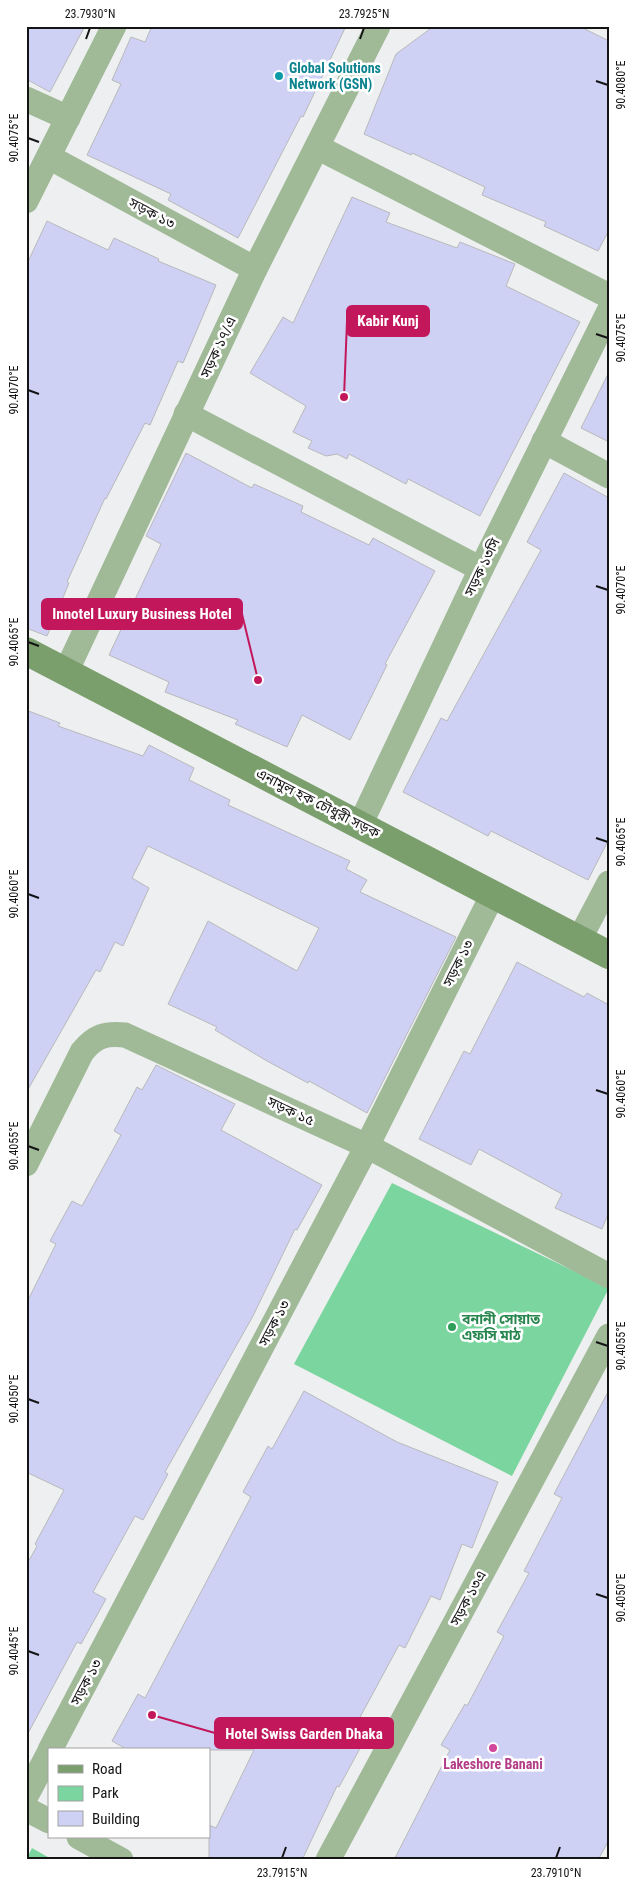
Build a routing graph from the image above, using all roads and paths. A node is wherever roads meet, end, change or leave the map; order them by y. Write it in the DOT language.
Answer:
graph roads {
  1 [pos="114,26"];
  2 [pos="378,26"];
  3 [pos="26,99"];
  4 [pos="68,118"];
  5 [pos="317,147"];
  6 [pos="49,157"];
  7 [pos="26,201"];
  8 [pos="255,269"];
  9 [pos="609,296"];
  10 [pos="609,311"];
  11 [pos="186,414"];
  12 [pos="544,441"];
  13 [pos="609,476"];
  14 [pos="481,569"];
  15 [pos="26,651"];
  16 [pos="66,672"];
  17 [pos="360,825"];
  18 [pos="609,883"];
  19 [pos="493,894"];
  20 [pos="579,940"];
  21 [pos="609,955"];
  22 [pos="367,1146"];
  23 [pos="26,1164"];
  24 [pos="609,1276"];
  25 [pos="609,1336"];
  26 [pos="52,1748"];
  27 [pos="48,1755"];
  28 [pos="26,1796"];
  29 [pos="26,1809"];
  30 [pos="48,1820"];
  31 [pos="81,1838"];
  32 [pos="121,1860"];
  33 [pos="328,1860"];
  1 -- 4 [label="street"];
  2 -- 5 [label="street, সড়ক ১৭/এ"];
  3 -- 4 [label="street"];
  4 -- 6 [label="street"];
  5 -- 8 [label="street, সড়ক ১৭/এ"];
  5 -- 9 [label="street"];
  6 -- 7 [label="street"];
  6 -- 8 [label="street, সড়ক ১৩"];
  8 -- 11 [label="street, সড়ক ১৭/এ"];
  10 -- 12 [label="street, সড়ক ১৩সি"];
  11 -- 14 [label="street"];
  11 -- 16 [label="street, সড়ক ১৭/এ"];
  12 -- 13 [label="street"];
  12 -- 14 [label="street, সড়ক ১৩সি"];
  14 -- 17 [label="street, সড়ক ১৩সি"];
  15 -- 16 [label="street, এনামুল হক চৌধুরী সড়ক"];
  16 -- 17 [label="street, এনামুল হক চৌধুরী সড়ক"];
  17 -- 19 [label="street, এনামুল হক চৌধুরী সড়ক"];
  18 -- 20 [label="street"];
  19 -- 20 [label="street, এনামুল হক চৌধুরী সড়ক"];
  19 -- 22 [label="street, সড়ক ১৩"];
  20 -- 21 [label="street, এনামুল হক চৌধুরী সড়ক"];
  22 -- 23 [label="street, সড়ক ১৫"];
  22 -- 24 [label="street, সড়ক ১৫"];
  22 -- 26 [label="street, সড়ক ১৩"];
  25 -- 33 [label="street, সড়ক ১৩এ"];
  27 -- 28 [label="street, সড়ক ১৩"];
  29 -- 30 [label="street"];
  31 -- 32 [label="street"];
}
